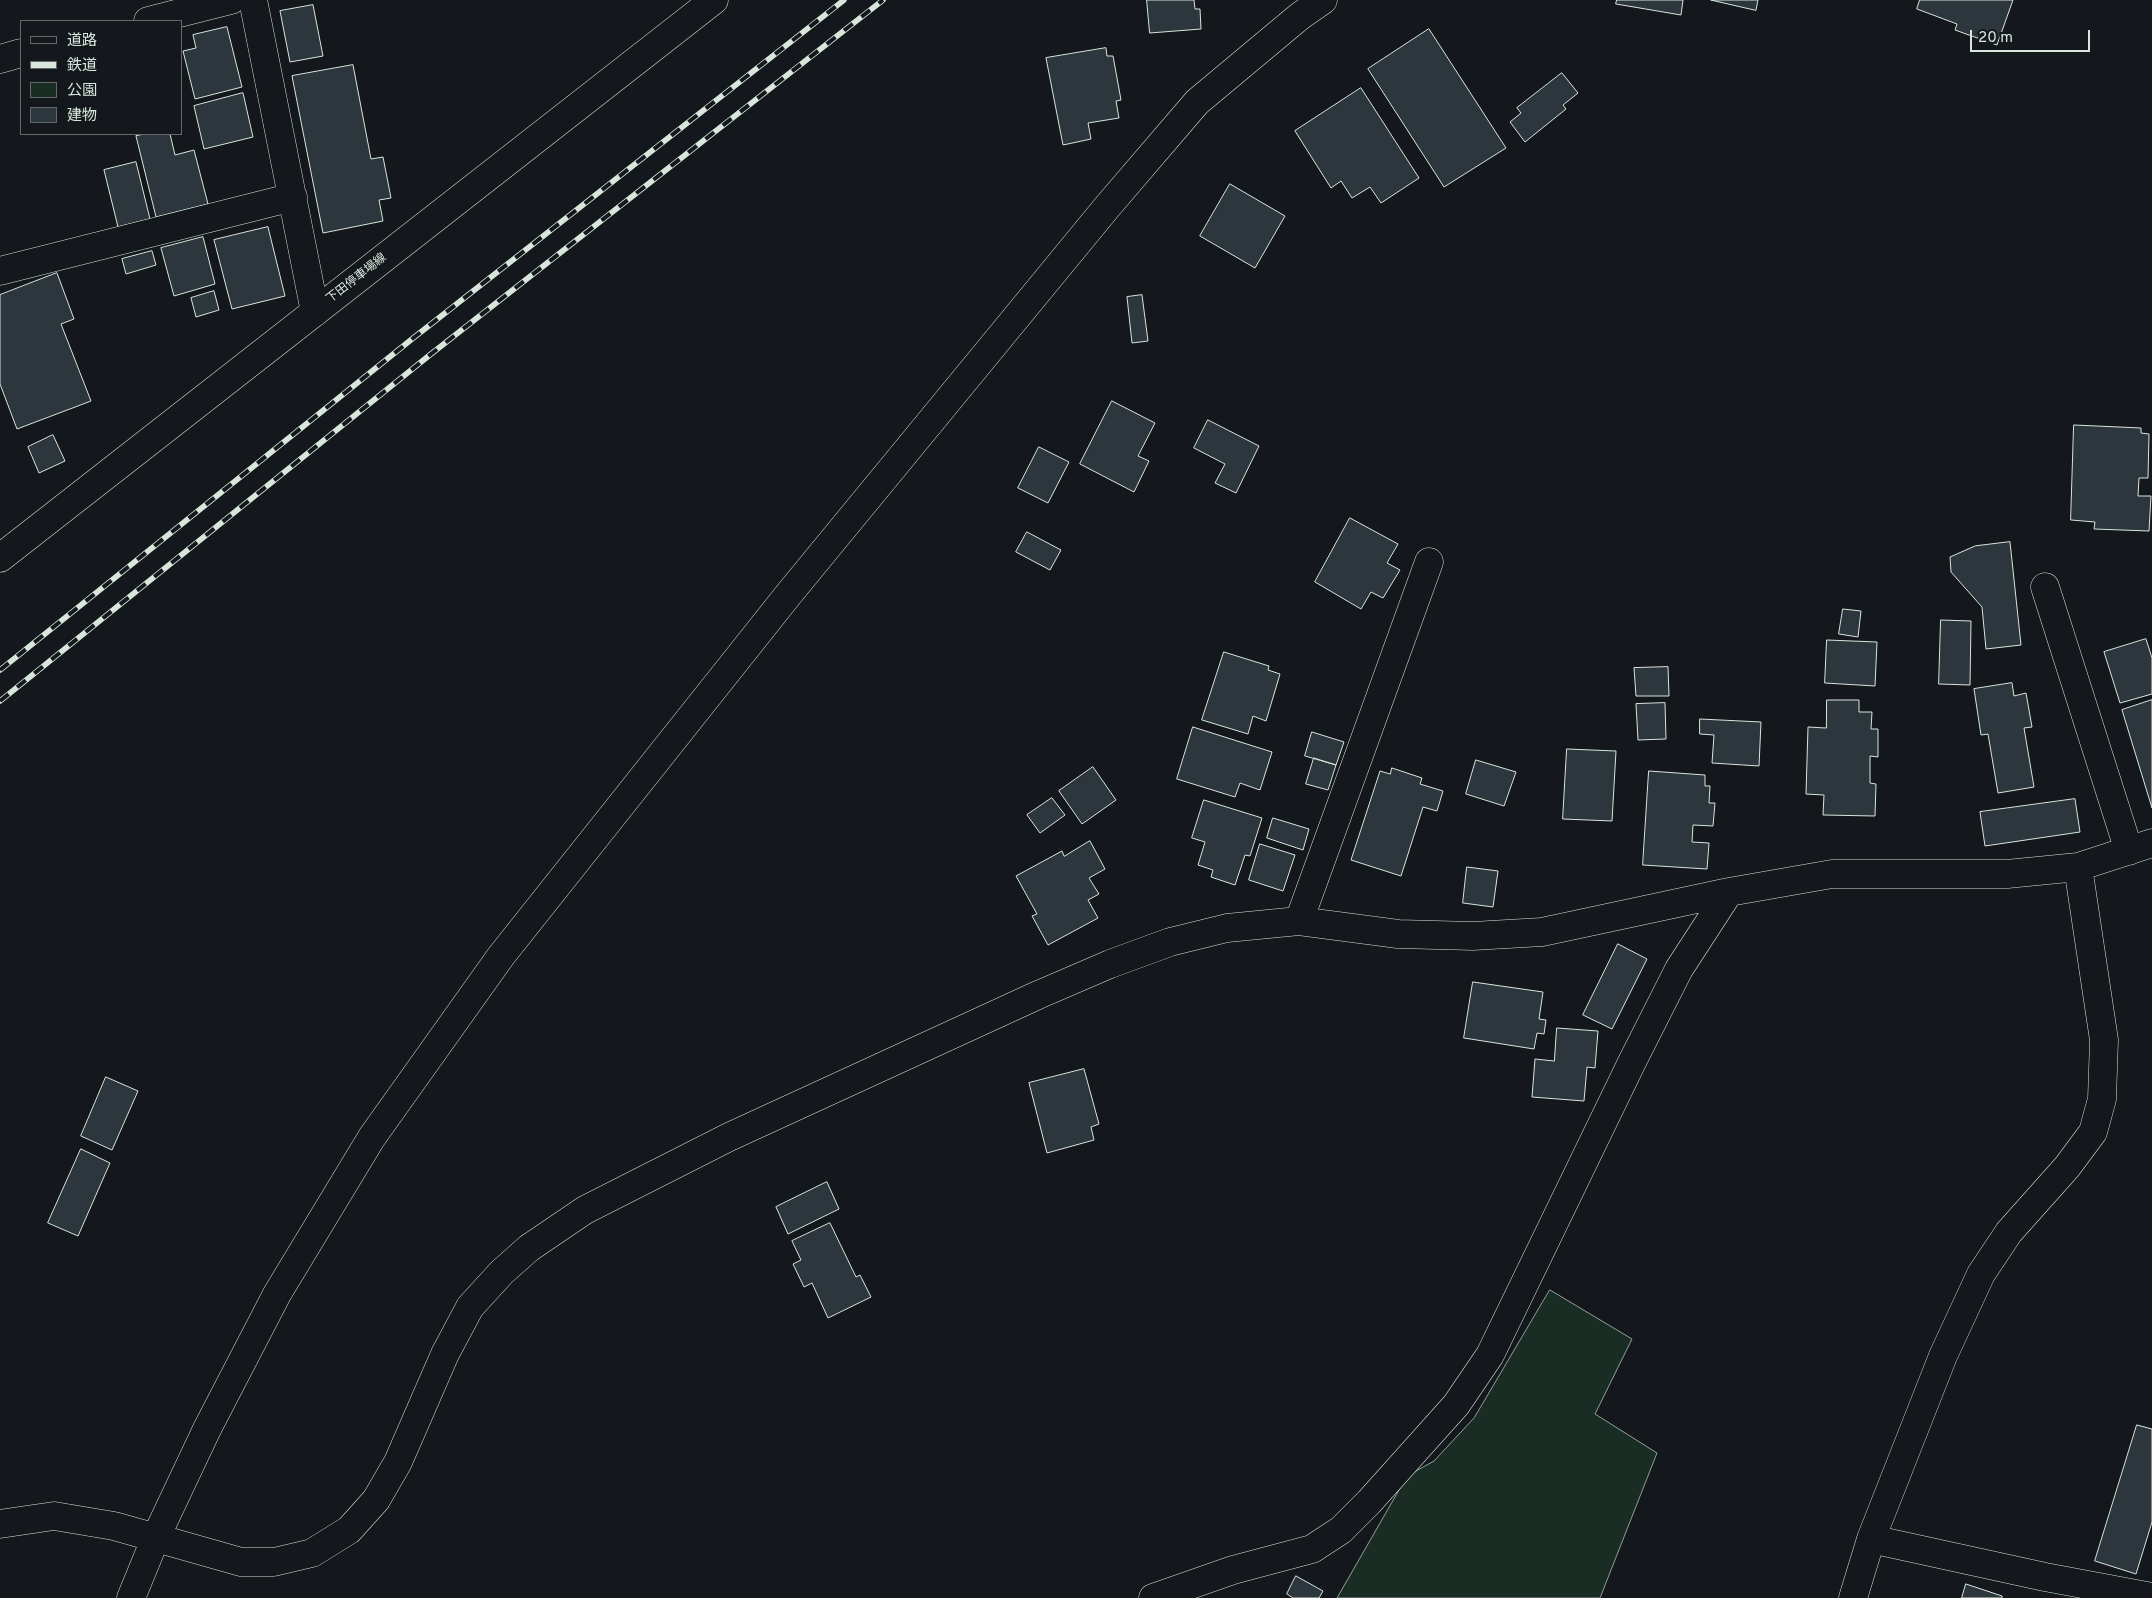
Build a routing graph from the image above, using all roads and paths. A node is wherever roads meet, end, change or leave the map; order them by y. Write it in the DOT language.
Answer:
graph roads {
  1 [pos="231,0"];
  2 [pos="253,0"];
  3 [pos="714,0"];
  4 [pos="1323,0"];
  5 [pos="152,20"];
  6 [pos="20,53"];
  7 [pos="0,59"];
  8 [pos="293,197"];
  9 [pos="0,271"];
  10 [pos="315,312"];
  11 [pos="0,558"];
  12 [pos="1429,562"];
  13 [pos="2045,587"];
  14 [pos="2141,847"];
  15 [pos="2078,867"];
  16 [pos="1729,892"];
  17 [pos="1299,921"];
  18 [pos="0,1524"];
  19 [pos="156,1537"];
  20 [pos="1871,1539"];
  21 [pos="2152,1597"];
  22 [pos="131,1598"];
  23 [pos="1153,1598"];
  24 [pos="1853,1598"];
  1 -- 5 [label="street"];
  2 -- 8 [label="street"];
  3 -- 10 [label="street, 下田停車場線"];
  4 -- 19 [label="street"];
  6 -- 7 [label="street"];
  8 -- 9 [label="street"];
  8 -- 10 [label="street"];
  10 -- 11 [label="street, 下田停車場線"];
  12 -- 17 [label="street"];
  13 -- 14 [label="street"];
  14 -- 15 [label="street"];
  15 -- 16 [label="street"];
  15 -- 20 [label="street"];
  16 -- 17 [label="street"];
  16 -- 23 [label="street"];
  17 -- 19 [label="street"];
  18 -- 19 [label="street"];
  19 -- 22 [label="street"];
  20 -- 21 [label="street"];
  20 -- 24 [label="street"];
}
